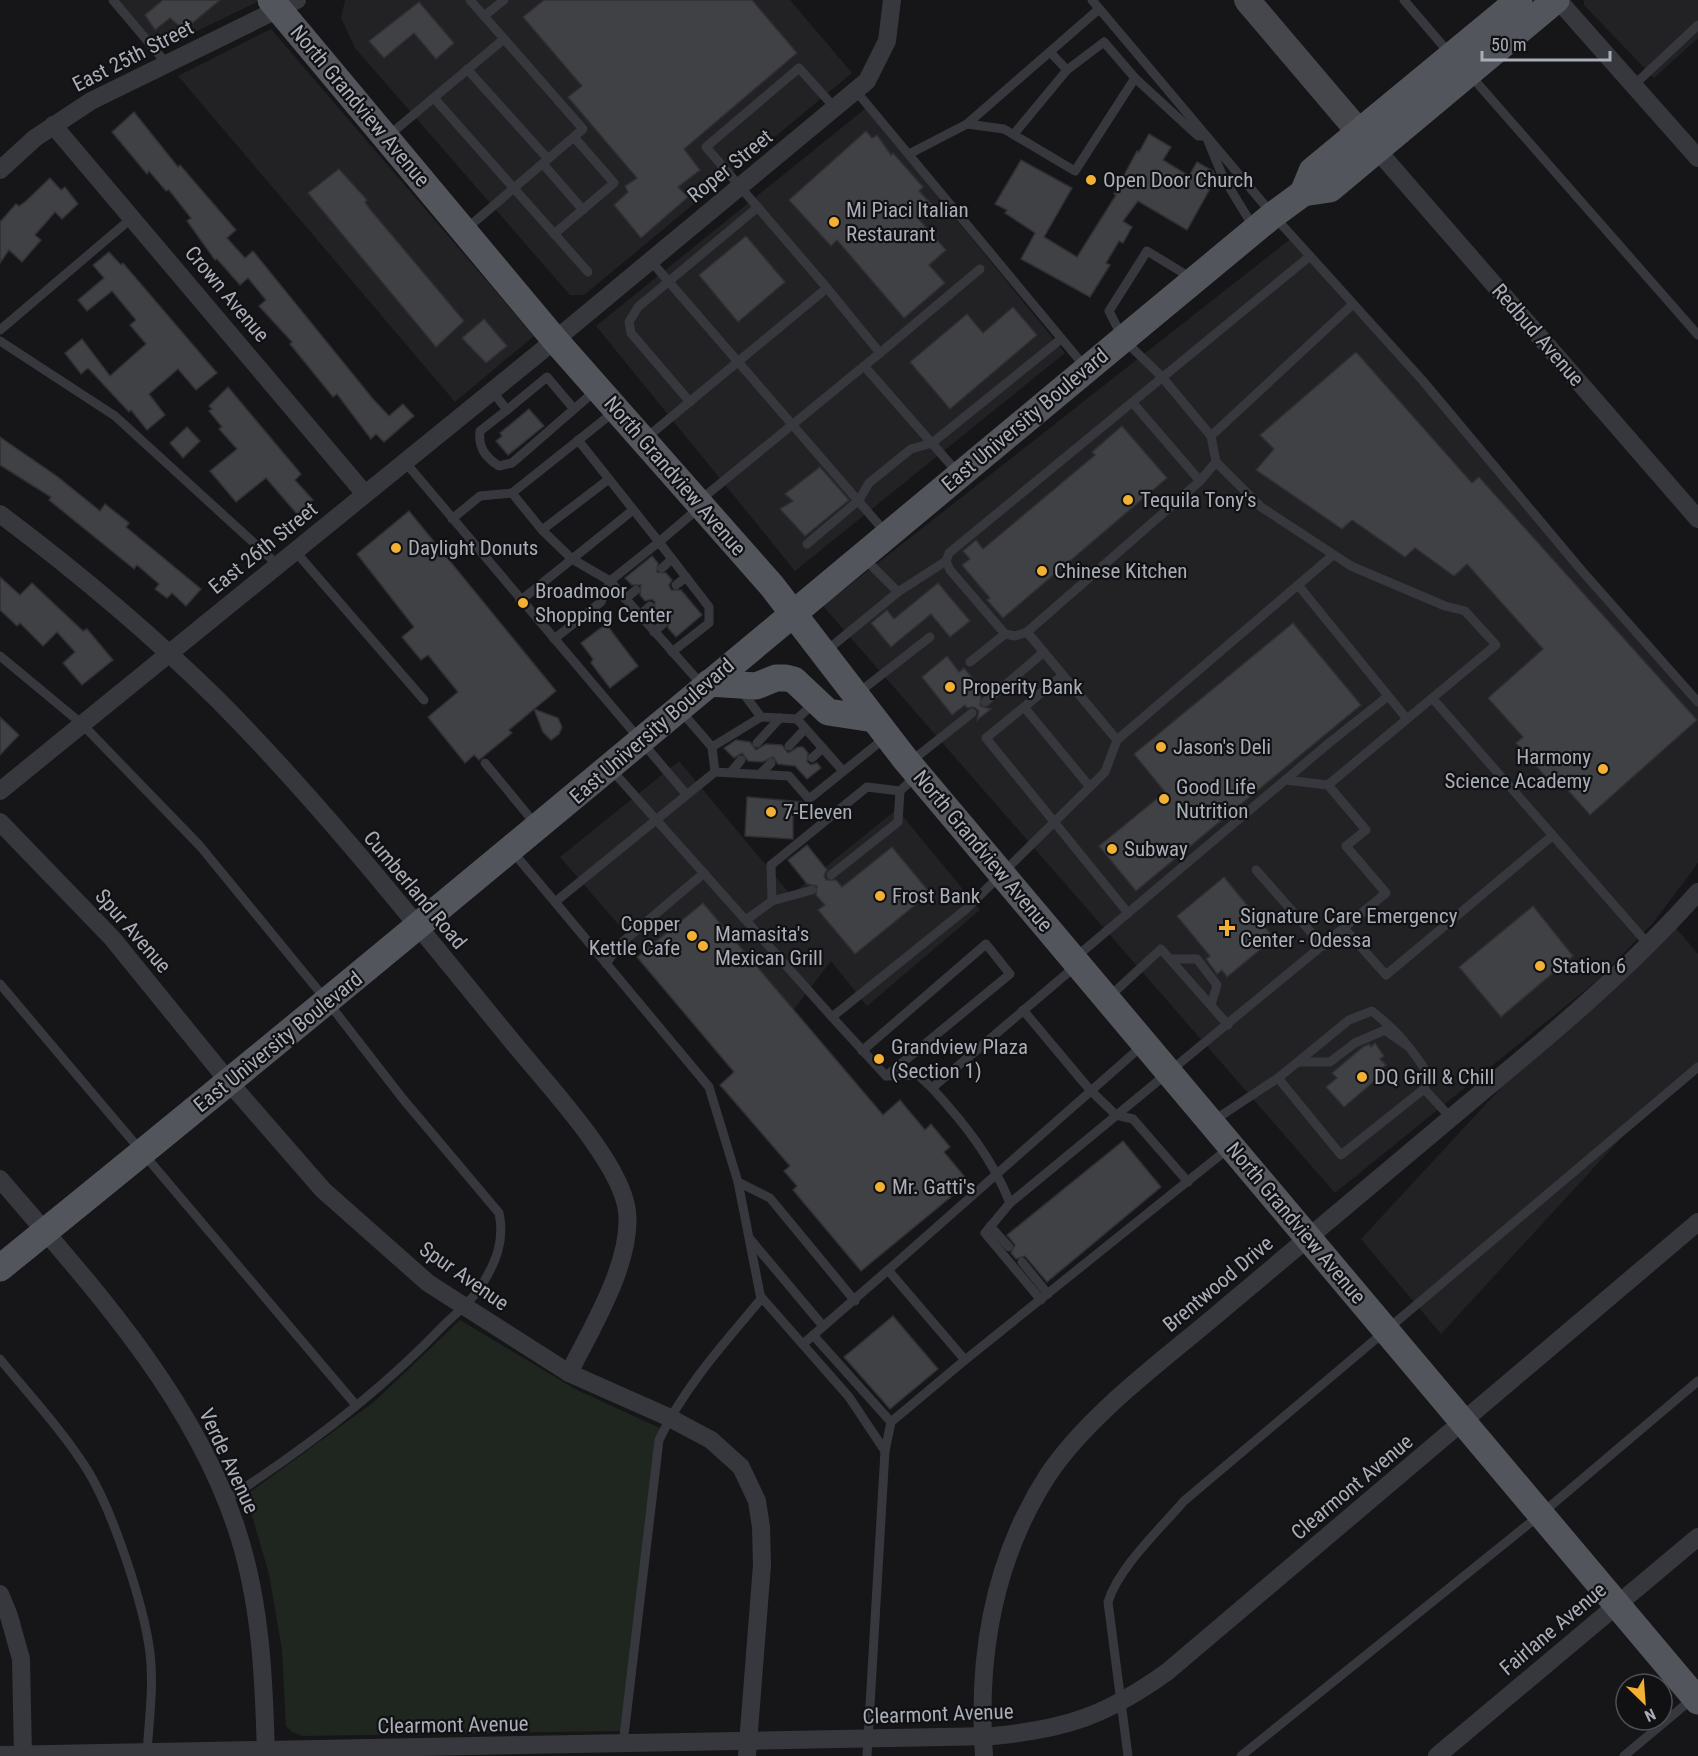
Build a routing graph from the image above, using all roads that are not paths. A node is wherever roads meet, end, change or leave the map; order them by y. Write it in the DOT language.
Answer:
graph roads {
  1 [pos="113,0"];
  2 [pos="470,0"];
  3 [pos="504,0"];
  4 [pos="892,0"];
  5 [pos="1092,0"];
  6 [pos="1247,0"];
  7 [pos="1404,0"];
  8 [pos="1519,0"];
  9 [pos="1557,0"];
  10 [pos="282,3"];
  11 [pos="1099,9"];
  12 [pos="484,16"];
  13 [pos="1698,25"];
  14 [pos="504,39"];
  15 [pos="1050,52"];
  16 [pos="166,64"];
  17 [pos="1460,65"];
  18 [pos="467,69"];
  19 [pos="1067,70"];
  20 [pos="1135,78"];
  21 [pos="1634,85"];
  22 [pos="856,91"];
  23 [pos="434,98"];
  24 [pos="835,108"];
  25 [pos="967,124"];
  26 [pos="53,125"];
  27 [pos="1014,134"];
  28 [pos="1206,135"];
  29 [pos="574,136"];
  30 [pos="386,138"];
  31 [pos="1369,142"];
  32 [pos="909,154"];
  33 [pos="1698,158"];
  34 [pos="545,161"];
  35 [pos="0,170"];
  36 [pos="741,186"];
  37 [pos="514,188"];
  38 [pos="758,207"];
  39 [pos="583,210"];
  40 [pos="133,217"];
  41 [pos="1264,223"];
  42 [pos="464,231"];
  43 [pos="554,234"];
  44 [pos="1310,256"];
  45 [pos="650,260"];
  46 [pos="980,269"];
  47 [pos="588,272"];
  48 [pos="668,280"];
  49 [pos="1195,280"];
  50 [pos="827,288"];
  51 [pos="1353,304"];
  52 [pos="0,330"];
  53 [pos="1698,335"];
  54 [pos="1061,339"];
  55 [pos="1123,339"];
  56 [pos="555,340"];
  57 [pos="0,341"];
  58 [pos="880,353"];
  59 [pos="738,361"];
  60 [pos="866,367"];
  61 [pos="1087,369"];
  62 [pos="1161,377"];
  63 [pos="598,388"];
  64 [pos="492,391"];
  65 [pos="690,402"];
  66 [pos="1133,403"];
  67 [pos="574,409"];
  68 [pos="616,409"];
  69 [pos="507,410"];
  70 [pos="794,424"];
  71 [pos="1211,436"];
  72 [pos="578,440"];
  73 [pos="644,440"];
  74 [pos="932,443"];
  75 [pos="405,462"];
  76 [pos="1216,462"];
  77 [pos="959,475"];
  78 [pos="609,479"];
  79 [pos="1200,481"];
  80 [pos="512,493"];
  81 [pos="365,494"];
  82 [pos="859,500"];
  83 [pos="700,503"];
  84 [pos="633,510"];
  85 [pos="0,514"];
  86 [pos="452,519"];
  87 [pos="1698,519"];
  88 [pos="542,530"];
  89 [pos="887,534"];
  90 [pos="659,542"];
  91 [pos="807,544"];
  92 [pos="295,551"];
  93 [pos="861,555"];
  94 [pos="1333,555"];
  95 [pos="672,559"];
  96 [pos="572,560"];
  97 [pos="946,561"];
  98 [pos="278,565"];
  99 [pos="662,568"];
  100 [pos="686,577"];
  101 [pos="610,581"];
  102 [pos="676,585"];
  103 [pos="1298,585"];
  104 [pos="636,590"];
  105 [pos="898,592"];
  106 [pos="699,594"];
  107 [pos="625,599"];
  108 [pos="520,601"];
  109 [pos="690,601"];
  110 [pos="650,606"];
  111 [pos="793,612"];
  112 [pos="640,615"];
  113 [pos="664,623"];
  114 [pos="654,632"];
  115 [pos="1027,632"];
  116 [pos="1005,634"];
  117 [pos="930,637"];
  118 [pos="554,639"];
  119 [pos="672,652"];
  120 [pos="1044,652"];
  121 [pos="824,653"];
  122 [pos="169,654"];
  123 [pos="0,656"];
  124 [pos="970,662"];
  125 [pos="1063,675"];
  126 [pos="706,685"];
  127 [pos="738,685"];
  128 [pos="856,695"];
  129 [pos="1387,698"];
  130 [pos="1433,699"];
  131 [pos="424,700"];
  132 [pos="817,701"];
  133 [pos="985,702"];
  134 [pos="1698,702"];
  135 [pos="1024,707"];
  136 [pos="680,709"];
  137 [pos="972,713"];
  138 [pos="761,717"];
  139 [pos="780,718"];
  140 [pos="796,719"];
  141 [pos="1407,719"];
  142 [pos="82,724"];
  143 [pos="881,727"];
  144 [pos="805,729"];
  145 [pos="1117,740"];
  146 [pos="641,743"];
  147 [pos="757,743"];
  148 [pos="789,746"];
  149 [pos="712,747"];
  150 [pos="823,748"];
  151 [pos="812,758"];
  152 [pos="741,760"];
  153 [pos="485,763"];
  154 [pos="771,763"];
  155 [pos="610,768"];
  156 [pos="798,769"];
  157 [pos="843,771"];
  158 [pos="715,772"];
  159 [pos="731,772"];
  160 [pos="760,774"];
  161 [pos="789,776"];
  162 [pos="909,776"];
  163 [pos="1285,780"];
  164 [pos="1328,785"];
  165 [pos="1090,787"];
  166 [pos="0,791"];
  167 [pos="686,794"];
  168 [pos="657,819"];
  169 [pos="0,822"];
  170 [pos="1053,823"];
  171 [pos="538,828"];
  172 [pos="1552,836"];
  173 [pos="512,850"];
  174 [pos="1256,870"];
  175 [pos="704,873"];
  176 [pos="1001,873"];
  177 [pos="831,875"];
  178 [pos="812,890"];
  179 [pos="1698,892"];
  180 [pos="772,901"];
  181 [pos="555,902"];
  182 [pos="1128,913"];
  183 [pos="746,920"];
  184 [pos="419,927"];
  185 [pos="1344,928"];
  186 [pos="1323,946"];
  187 [pos="1649,946"];
  188 [pos="1172,959"];
  189 [pos="1076,961"];
  190 [pos="606,964"];
  191 [pos="0,984"];
  192 [pos="1108,999"];
  193 [pos="327,1001"];
  194 [pos="1211,1005"];
  195 [pos="1023,1010"];
  196 [pos="832,1017"];
  197 [pos="1228,1025"];
  198 [pos="1145,1044"];
  199 [pos="1413,1050"];
  200 [pos="862,1051"];
  201 [pos="1298,1062"];
  202 [pos="1698,1068"];
  203 [pos="1170,1073"];
  204 [pos="886,1076"];
  205 [pos="1278,1078"];
  206 [pos="229,1082"];
  207 [pos="932,1088"];
  208 [pos="1424,1089"];
  209 [pos="1090,1090"];
  210 [pos="1116,1115"];
  211 [pos="1451,1118"];
  212 [pos="1211,1122"];
  213 [pos="1231,1147"];
  214 [pos="142,1153"];
  215 [pos="997,1171"];
  216 [pos="0,1179"];
  217 [pos="738,1182"];
  218 [pos="1188,1182"];
  219 [pos="1010,1203"];
  220 [pos="1698,1222"];
  221 [pos="990,1226"];
  222 [pos="45,1231"];
  223 [pos="748,1237"];
  224 [pos="1308,1237"];
  225 [pos="1009,1247"];
  226 [pos="1022,1262"];
  227 [pos="0,1268"];
  228 [pos="888,1270"];
  229 [pos="1045,1297"];
  230 [pos="761,1299"];
  231 [pos="855,1301"];
  232 [pos="463,1305"];
  233 [pos="824,1326"];
  234 [pos="1387,1331"];
  235 [pos="813,1335"];
  236 [pos="803,1344"];
  237 [pos="0,1359"];
  238 [pos="965,1359"];
  239 [pos="569,1373"];
  240 [pos="1698,1381"];
  241 [pos="355,1404"];
  242 [pos="669,1418"];
  243 [pos="891,1422"];
  244 [pos="1463,1422"];
  245 [pos="885,1450"];
  246 [pos="224,1501"];
  247 [pos="1541,1514"];
  248 [pos="1698,1537"];
  249 [pos="0,1594"];
  250 [pos="1617,1605"];
  251 [pos="1697,1697"];
  252 [pos="1121,1703"];
  253 [pos="983,1736"];
  254 [pos="628,1748"];
  255 [pos="867,1748"];
  256 [pos="747,1749"];
  257 [pos="505,1751"];
  258 [pos="389,1752"];
  259 [pos="266,1753"];
  260 [pos="147,1754"];
  261 [pos="0,1755"];
  262 [pos="23,1756"];
  263 [pos="984,1756"];
  264 [pos="1128,1756"];
  265 [pos="1241,1756"];
  266 [pos="1437,1756"];
  267 [pos="1624,1756"];
  1 -- 16 [label="lane"];
  2 -- 12 [label="lane"];
  3 -- 12 [label="lane"];
  4 -- 22 [label="street, Roper Street"];
  5 -- 11 [label="lane"];
  6 -- 31 [label="street, Redbud Avenue"];
  7 -- 17 [label="lane"];
  8 -- 17 [label="main road, East University Boulevard"];
  9 -- 17 [label="main road, East University Boulevard"];
  9 -- 21 [label="street"];
  10 -- 16 [label="street, East 25th Street"];
  10 -- 30 [label="main road, North Grandview Avenue"];
  11 -- 15 [label="lane"];
  11 -- 28 [label="lane"];
  12 -- 14 [label="lane"];
  13 -- 21 [label="lane"];
  14 -- 18 [label="lane"];
  14 -- 29 [label="lane"];
  15 -- 19 [label="lane"];
  15 -- 25 [label="lane"];
  16 -- 26 [label="street, East 25th Street"];
  17 -- 31 [label="main road, East University Boulevard"];
  17 -- 53 [label="lane"];
  18 -- 23 [label="lane"];
  18 -- 34 [label="lane"];
  19 -- 20 [label="lane"];
  19 -- 27 [label="lane"];
  20 -- 27 [label="lane"];
  20 -- 28 [label="lane"];
  21 -- 33 [label="street"];
  22 -- 24 [label="street, Roper Street"];
  22 -- 32 [label="lane"];
  23 -- 30 [label="lane"];
  23 -- 37 [label="lane"];
  24 -- 36 [label="street, Roper Street"];
  24 -- 36 [label="lane"];
  25 -- 27 [label="lane"];
  25 -- 32 [label="lane"];
  26 -- 35 [label="street, East 25th Street"];
  26 -- 40 [label="street, Crown Avenue"];
  28 -- 41 [label="lane"];
  28 -- 41 [label="lane"];
  29 -- 34 [label="lane"];
  29 -- 39 [label="lane"];
  30 -- 42 [label="main road, North Grandview Avenue"];
  31 -- 41 [label="main road, East University Boulevard"];
  31 -- 87 [label="street, Redbud Avenue"];
  32 -- 54 [label="lane"];
  34 -- 37 [label="lane"];
  34 -- 39 [label="lane"];
  36 -- 38 [label="lane"];
  36 -- 45 [label="street, Roper Street"];
  37 -- 42 [label="lane"];
  37 -- 43 [label="lane"];
  38 -- 48 [label="lane"];
  38 -- 50 [label="lane"];
  39 -- 43 [label="lane"];
  40 -- 52 [label="lane"];
  40 -- 81 [label="street, Crown Avenue"];
  41 -- 44 [label="lane"];
  41 -- 49 [label="main road, East University Boulevard"];
  42 -- 56 [label="main road, North Grandview Avenue"];
  43 -- 47 [label="lane"];
  44 -- 51 [label="lane"];
  44 -- 62 [label="lane"];
  45 -- 48 [label="lane"];
  45 -- 56 [label="street, Roper Street"];
  46 -- 58 [label="lane"];
  48 -- 59 [label="lane"];
  48 -- 65 [label="lane"];
  49 -- 55 [label="main road, East University Boulevard"];
  49 -- 55 [label="lane"];
  50 -- 58 [label="lane"];
  50 -- 59 [label="lane"];
  51 -- 71 [label="lane"];
  51 -- 134 [label="lane"];
  54 -- 61 [label="lane"];
  54 -- 74 [label="lane"];
  55 -- 61 [label="main road, East University Boulevard"];
  55 -- 62 [label="lane"];
  56 -- 63 [label="main road, North Grandview Avenue"];
  56 -- 64 [label="street, East 26th Street"];
  57 -- 98 [label="lane"];
  58 -- 60 [label="lane"];
  59 -- 65 [label="lane"];
  59 -- 70 [label="lane"];
  60 -- 70 [label="lane"];
  60 -- 74 [label="lane"];
  61 -- 77 [label="main road, East University Boulevard"];
  62 -- 66 [label="lane"];
  62 -- 71 [label="lane"];
  63 -- 67 [label="lane"];
  63 -- 68 [label="main road, North Grandview Avenue"];
  64 -- 69 [label="lane"];
  64 -- 75 [label="street, East 26th Street"];
  65 -- 73 [label="lane"];
  66 -- 79 [label="lane"];
  66 -- 97 [label="lane"];
  67 -- 69 [label="lane"];
  67 -- 69 [label="lane"];
  68 -- 72 [label="lane"];
  68 -- 73 [label="main road, North Grandview Avenue"];
  70 -- 82 [label="lane"];
  70 -- 83 [label="lane"];
  71 -- 76 [label="lane"];
  72 -- 78 [label="lane"];
  72 -- 80 [label="lane"];
  73 -- 83 [label="main road, North Grandview Avenue"];
  74 -- 77 [label="lane"];
  74 -- 82 [label="lane"];
  75 -- 81 [label="street, East 26th Street"];
  75 -- 86 [label="lane"];
  76 -- 79 [label="lane"];
  76 -- 94 [label="lane"];
  77 -- 89 [label="main road, East University Boulevard"];
  78 -- 84 [label="lane"];
  78 -- 88 [label="lane"];
  79 -- 115 [label="lane"];
  80 -- 86 [label="lane"];
  80 -- 88 [label="lane"];
  81 -- 92 [label="street, East 26th Street"];
  82 -- 89 [label="lane"];
  82 -- 91 [label="lane"];
  83 -- 90 [label="lane"];
  83 -- 111 [label="main road, North Grandview Avenue"];
  84 -- 90 [label="lane"];
  84 -- 96 [label="lane"];
  85 -- 122 [label="street, Cumberland Road"];
  86 -- 108 [label="lane"];
  88 -- 96 [label="lane"];
  89 -- 93 [label="main road, East University Boulevard"];
  90 -- 95 [label="lane"];
  90 -- 101 [label="lane"];
  92 -- 98 [label="street, East 26th Street"];
  92 -- 131 [label="lane"];
  93 -- 105 [label="lane"];
  93 -- 111 [label="main road, East University Boulevard"];
  94 -- 103 [label="lane"];
  94 -- 130 [label="lane"];
  95 -- 99 [label="lane"];
  95 -- 100 [label="lane"];
  96 -- 101 [label="lane"];
  96 -- 108 [label="lane"];
  97 -- 105 [label="lane"];
  97 -- 116 [label="lane"];
  98 -- 122 [label="street, East 26th Street"];
  100 -- 102 [label="lane"];
  100 -- 106 [label="lane"];
  101 -- 107 [label="lane"];
  101 -- 118 [label="lane"];
  103 -- 129 [label="lane"];
  103 -- 145 [label="lane"];
  104 -- 107 [label="lane"];
  105 -- 121 [label="lane"];
  106 -- 109 [label="lane"];
  106 -- 119 [label="lane"];
  107 -- 112 [label="lane"];
  108 -- 118 [label="lane"];
  110 -- 112 [label="lane"];
  111 -- 121 [label="main road, North Grandview Avenue"];
  111 -- 126 [label="main road, East University Boulevard"];
  112 -- 114 [label="lane"];
  113 -- 114 [label="lane"];
  114 -- 119 [label="lane"];
  115 -- 116 [label="lane"];
  115 -- 120 [label="lane"];
  116 -- 124 [label="lane"];
  117 -- 128 [label="lane"];
  118 -- 146 [label="lane"];
  119 -- 126 [label="lane"];
  120 -- 125 [label="lane"];
  120 -- 133 [label="lane"];
  121 -- 128 [label="main road, North Grandview Avenue"];
  122 -- 142 [label="street, East 26th Street"];
  122 -- 184 [label="street, Cumberland Road"];
  123 -- 142 [label="lane"];
  125 -- 135 [label="lane"];
  125 -- 145 [label="lane"];
  126 -- 127 [label="main road"];
  126 -- 136 [label="main road, East University Boulevard"];
  127 -- 132 [label="main road"];
  127 -- 138 [label="lane"];
  128 -- 143 [label="main road, North Grandview Avenue"];
  129 -- 141 [label="lane"];
  129 -- 163 [label="lane"];
  130 -- 141 [label="lane"];
  130 -- 172 [label="lane"];
  132 -- 140 [label="lane"];
  132 -- 143 [label="main road"];
  135 -- 165 [label="lane"];
  135 -- 170 [label="lane"];
  136 -- 146 [label="main road, East University Boulevard"];
  136 -- 149 [label="lane"];
  137 -- 162 [label="lane"];
  138 -- 139 [label="lane"];
  138 -- 149 [label="lane"];
  139 -- 140 [label="lane"];
  139 -- 147 [label="lane"];
  140 -- 144 [label="lane"];
  141 -- 164 [label="lane"];
  142 -- 166 [label="street, East 26th Street"];
  142 -- 193 [label="lane"];
  143 -- 157 [label="lane"];
  143 -- 162 [label="main road, North Grandview Avenue"];
  144 -- 148 [label="lane"];
  144 -- 150 [label="lane"];
  145 -- 165 [label="lane"];
  146 -- 155 [label="main road, East University Boulevard"];
  146 -- 167 [label="lane"];
  149 -- 158 [label="lane"];
  150 -- 151 [label="lane"];
  150 -- 157 [label="lane"];
  152 -- 159 [label="lane"];
  153 -- 171 [label="lane"];
  154 -- 160 [label="lane"];
  155 -- 168 [label="lane"];
  155 -- 171 [label="main road, East University Boulevard"];
  156 -- 161 [label="lane"];
  157 -- 161 [label="lane"];
  158 -- 159 [label="lane"];
  158 -- 167 [label="lane"];
  159 -- 160 [label="lane"];
  160 -- 161 [label="lane"];
  162 -- 176 [label="main road, North Grandview Avenue"];
  162 -- 177 [label="lane"];
  162 -- 180 [label="lane"];
  163 -- 164 [label="lane"];
  163 -- 182 [label="lane"];
  164 -- 185 [label="lane"];
  165 -- 170 [label="lane"];
  167 -- 168 [label="lane"];
  168 -- 175 [label="lane"];
  168 -- 181 [label="lane"];
  169 -- 206 [label="street, Spur Avenue"];
  170 -- 176 [label="lane"];
  170 -- 182 [label="lane"];
  171 -- 173 [label="main road, East University Boulevard"];
  172 -- 185 [label="lane"];
  172 -- 187 [label="lane"];
  173 -- 181 [label="lane"];
  173 -- 184 [label="main road, East University Boulevard"];
  174 -- 186 [label="lane"];
  175 -- 183 [label="lane"];
  175 -- 190 [label="lane"];
  176 -- 189 [label="main road, North Grandview Avenue"];
  176 -- 196 [label="lane"];
  178 -- 180 [label="lane"];
  179 -- 187 [label="street, Brentwood Drive"];
  180 -- 183 [label="lane"];
  181 -- 190 [label="lane"];
  182 -- 189 [label="lane"];
  183 -- 196 [label="lane"];
  184 -- 193 [label="main road, East University Boulevard"];
  184 -- 239 [label="street, Cumberland Road"];
  185 -- 186 [label="lane"];
  186 -- 197 [label="lane"];
  187 -- 211 [label="street, Brentwood Drive"];
  188 -- 192 [label="lane"];
  188 -- 194 [label="lane"];
  188 -- 194 [label="lane"];
  189 -- 192 [label="main road, North Grandview Avenue"];
  189 -- 195 [label="lane"];
  190 -- 217 [label="lane"];
  191 -- 214 [label="lane"];
  192 -- 198 [label="main road, North Grandview Avenue"];
  193 -- 206 [label="main road, East University Boulevard"];
  193 -- 232 [label="lane"];
  194 -- 197 [label="lane"];
  195 -- 207 [label="lane"];
  195 -- 209 [label="lane"];
  196 -- 200 [label="lane"];
  197 -- 203 [label="lane"];
  198 -- 203 [label="main road, North Grandview Avenue"];
  198 -- 209 [label="lane"];
  199 -- 201 [label="lane"];
  199 -- 201 [label="lane"];
  199 -- 208 [label="lane"];
  200 -- 204 [label="lane"];
  200 -- 204 [label="lane"];
  201 -- 205 [label="lane"];
  202 -- 234 [label="lane"];
  203 -- 210 [label="lane"];
  203 -- 212 [label="main road, North Grandview Avenue"];
  204 -- 207 [label="lane"];
  205 -- 208 [label="lane"];
  205 -- 212 [label="lane"];
  206 -- 214 [label="main road, East University Boulevard"];
  206 -- 232 [label="street, Spur Avenue"];
  207 -- 215 [label="lane"];
  208 -- 211 [label="lane"];
  209 -- 210 [label="lane"];
  209 -- 215 [label="lane"];
  210 -- 218 [label="lane"];
  210 -- 219 [label="lane"];
  211 -- 224 [label="street, Brentwood Drive"];
  212 -- 213 [label="main road, North Grandview Avenue"];
  213 -- 218 [label="lane"];
  213 -- 224 [label="main road, North Grandview Avenue"];
  214 -- 222 [label="main road, East University Boulevard"];
  214 -- 241 [label="lane"];
  215 -- 219 [label="lane"];
  215 -- 228 [label="lane"];
  216 -- 222 [label="street, Verde Avenue"];
  217 -- 223 [label="lane"];
  217 -- 231 [label="lane"];
  218 -- 229 [label="lane"];
  219 -- 221 [label="lane"];
  220 -- 244 [label="street, Clearmont Avenue"];
  221 -- 225 [label="lane"];
  221 -- 229 [label="lane"];
  222 -- 227 [label="main road, East University Boulevard"];
  222 -- 246 [label="street, Verde Avenue"];
  223 -- 230 [label="lane"];
  223 -- 233 [label="lane"];
  224 -- 234 [label="main road, North Grandview Avenue"];
  224 -- 253 [label="street, Brentwood Drive"];
  226 -- 229 [label="lane"];
  228 -- 231 [label="lane"];
  228 -- 238 [label="lane"];
  229 -- 238 [label="lane"];
  230 -- 236 [label="lane"];
  230 -- 242 [label="lane"];
  231 -- 233 [label="lane"];
  232 -- 239 [label="street, Spur Avenue"];
  232 -- 241 [label="lane"];
  233 -- 235 [label="lane"];
  234 -- 244 [label="main road, North Grandview Avenue"];
  234 -- 252 [label="lane"];
  235 -- 236 [label="lane"];
  235 -- 243 [label="lane"];
  236 -- 245 [label="lane"];
  237 -- 260 [label="lane"];
  238 -- 243 [label="lane"];
  239 -- 242 [label="street, Spur Avenue"];
  240 -- 247 [label="lane"];
  241 -- 246 [label="lane"];
  242 -- 254 [label="lane"];
  242 -- 256 [label="street, Spur Avenue"];
  243 -- 245 [label="lane"];
  244 -- 247 [label="main road, North Grandview Avenue"];
  244 -- 252 [label="street, Clearmont Avenue"];
  245 -- 255 [label="lane"];
  246 -- 259 [label="street, Verde Avenue"];
  247 -- 250 [label="main road, North Grandview Avenue"];
  247 -- 265 [label="lane"];
  248 -- 250 [label="street, Fairlane Avenue"];
  249 -- 262 [label="street"];
  250 -- 251 [label="main road, North Grandview Avenue"];
  250 -- 266 [label="street, Fairlane Avenue"];
  251 -- 267 [label="lane"];
  252 -- 253 [label="street, Clearmont Avenue"];
  252 -- 264 [label="lane"];
  253 -- 255 [label="street, Clearmont Avenue"];
  253 -- 263 [label="street, Brentwood Drive"];
  254 -- 256 [label="street, Clearmont Avenue"];
  254 -- 257 [label="street, Clearmont Avenue"];
  255 -- 256 [label="street, Clearmont Avenue"];
  257 -- 258 [label="street, Clearmont Avenue"];
  258 -- 259 [label="street, Clearmont Avenue"];
  259 -- 260 [label="street, Clearmont Avenue"];
  260 -- 262 [label="street, Clearmont Avenue"];
  261 -- 262 [label="street, Clearmont Avenue"];
}
